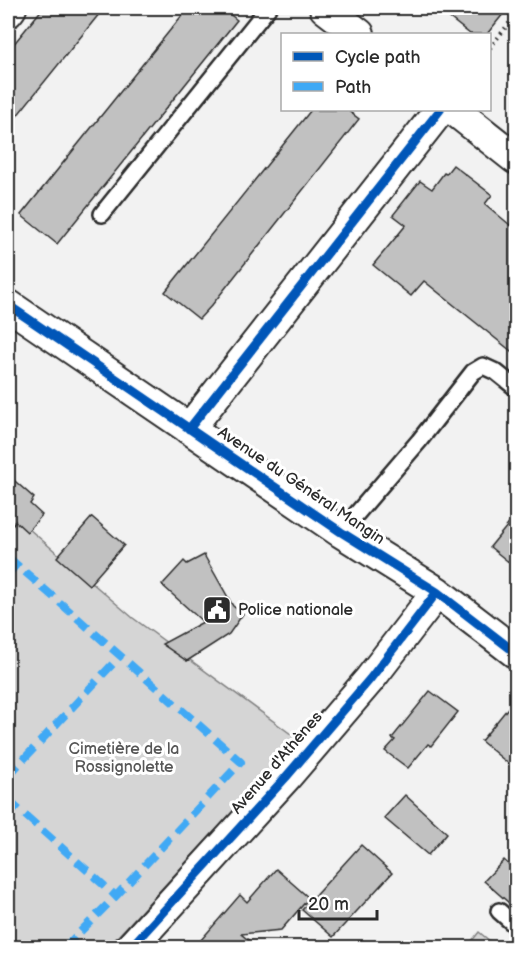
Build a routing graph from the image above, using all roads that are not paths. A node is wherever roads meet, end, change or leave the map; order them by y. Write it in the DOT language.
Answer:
graph roads {
  1 [pos="11,8"];
  2 [pos="268,8"];
  3 [pos="326,8"];
  4 [pos="8,12"];
  5 [pos="358,33"];
  6 [pos="439,111"];
  7 [pos="454,111"];
  8 [pos="516,159"];
  9 [pos="102,214"];
  10 [pos="8,305"];
  11 [pos="516,388"];
  12 [pos="189,429"];
  13 [pos="341,532"];
  14 [pos="437,592"];
  15 [pos="516,653"];
  16 [pos="499,911"];
  17 [pos="516,926"];
  18 [pos="137,945"];
  1 -- 4 [label="street"];
  2 -- 9 [label="lane"];
  3 -- 5 [label="street"];
  6 -- 12 [label="street"];
  7 -- 8 [label="street"];
  10 -- 12 [label="street, Avenue du Général Mangin"];
  11 -- 13 [label="lane"];
  12 -- 13 [label="street, Avenue du Général Mangin"];
  13 -- 14 [label="street, Avenue du Général Mangin"];
  14 -- 15 [label="street, Avenue du Général Mangin"];
  14 -- 18 [label="street, Avenue d'Athènes"];
  16 -- 17 [label="lane"];
}
